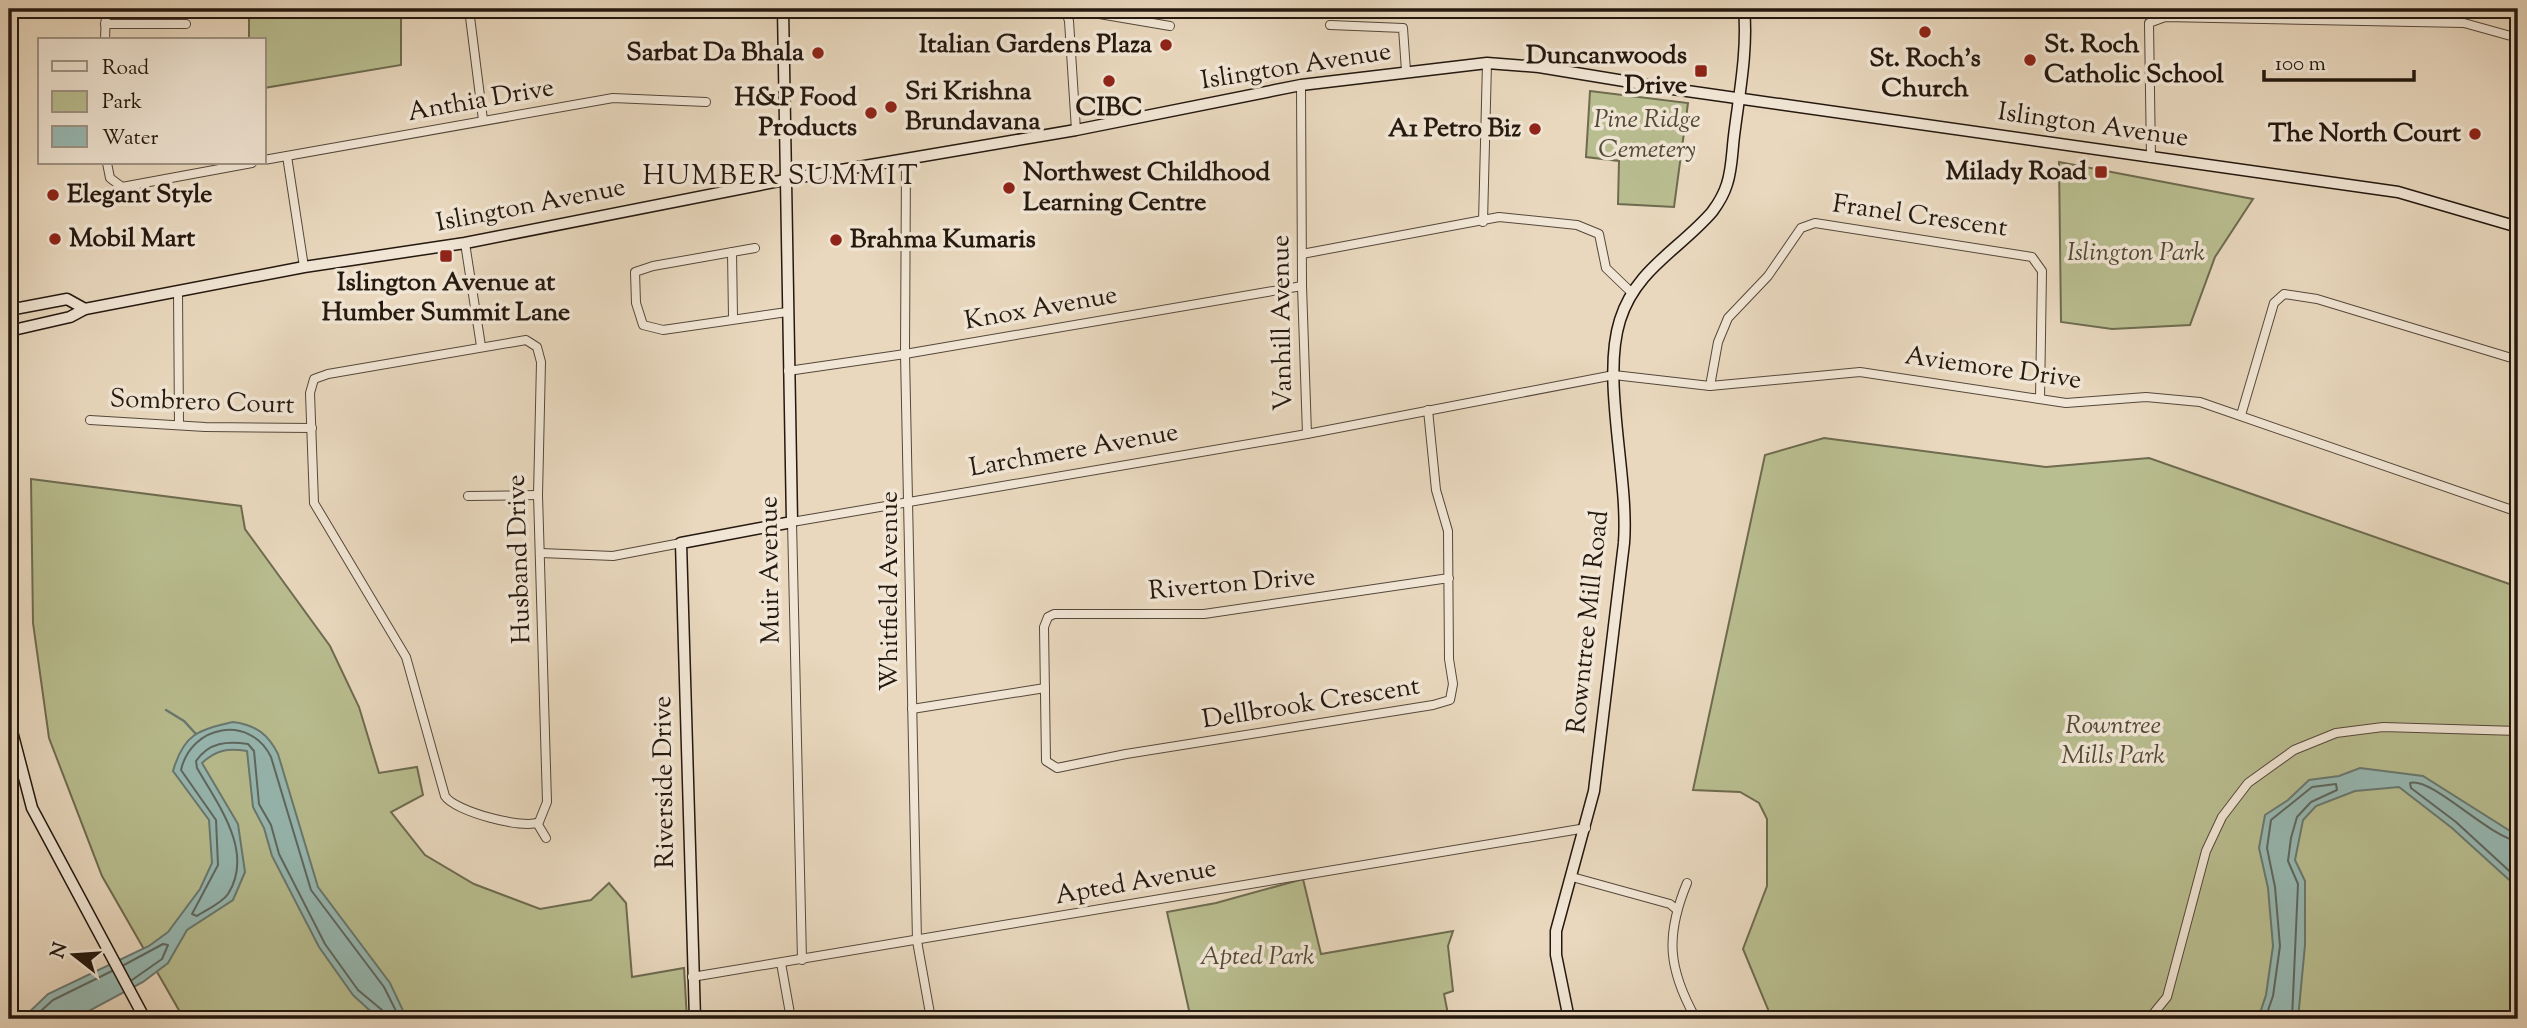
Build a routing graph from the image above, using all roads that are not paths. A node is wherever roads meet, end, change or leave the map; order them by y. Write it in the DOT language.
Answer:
graph roads {
  1 [pos="106,9"];
  2 [pos="469,9"];
  3 [pos="783,9"];
  4 [pos="1068,9"];
  5 [pos="1744,9"];
  6 [pos="2384,9"];
  7 [pos="2384,20"];
  8 [pos="105,23"];
  9 [pos="186,24"];
  10 [pos="1329,25"];
  11 [pos="1170,26"];
  12 [pos="105,38"];
  13 [pos="2518,38"];
  14 [pos="1487,63"];
  15 [pos="1406,71"];
  16 [pos="1301,85"];
  17 [pos="1738,98"];
  18 [pos="706,102"];
  19 [pos="483,120"];
  20 [pos="1076,130"];
  21 [pos="287,156"];
  22 [pos="2151,158"];
  23 [pos="266,160"];
  24 [pos="906,161"];
  25 [pos="107,164"];
  26 [pos="247,164"];
  27 [pos="784,180"];
  28 [pos="1483,222"];
  29 [pos="2518,227"];
  30 [pos="465,243"];
  31 [pos="755,248"];
  32 [pos="732,252"];
  33 [pos="1302,254"];
  34 [pos="304,267"];
  35 [pos="1302,286"];
  36 [pos="178,292"];
  37 [pos="1631,292"];
  38 [pos="85,309"];
  39 [pos="9,310"];
  40 [pos="787,312"];
  41 [pos="733,317"];
  42 [pos="9,331"];
  43 [pos="481,346"];
  44 [pos="905,354"];
  45 [pos="2518,360"];
  46 [pos="788,371"];
  47 [pos="1614,375"];
  48 [pos="1710,386"];
  49 [pos="2040,399"];
  50 [pos="1428,410"];
  51 [pos="2241,415"];
  52 [pos="9,419"];
  53 [pos="90,419"];
  54 [pos="179,425"];
  55 [pos="312,428"];
  56 [pos="1307,434"];
  57 [pos="9,444"];
  58 [pos="538,495"];
  59 [pos="468,496"];
  60 [pos="911,503"];
  61 [pos="2518,512"];
  62 [pos="792,522"];
  63 [pos="681,544"];
  64 [pos="541,553"];
  65 [pos="1449,578"];
  66 [pos="1045,688"];
  67 [pos="912,709"];
  68 [pos="9,720"];
  69 [pos="2518,731"];
  70 [pos="535,824"];
  71 [pos="1586,828"];
  72 [pos="546,838"];
  73 [pos="1572,877"];
  74 [pos="1687,883"];
  75 [pos="1676,909"];
  76 [pos="917,941"];
  77 [pos="802,960"];
  78 [pos="781,963"];
  79 [pos="692,977"];
  80 [pos="145,1019"];
  81 [pos="695,1019"];
  82 [pos="791,1019"];
  83 [pos="931,1019"];
  84 [pos="1569,1019"];
  85 [pos="1696,1019"];
  86 [pos="2149,1019"];
  1 -- 8 [label="street"];
  2 -- 19 [label="street"];
  3 -- 27 [label="main road, Muir Avenue"];
  4 -- 11 [label="street"];
  4 -- 20 [label="street"];
  5 -- 17 [label="main road"];
  6 -- 7 [label="street"];
  7 -- 13 [label="street"];
  7 -- 22 [label="street"];
  8 -- 9 [label="street"];
  8 -- 12 [label="street"];
  10 -- 15 [label="street"];
  14 -- 15 [label="main road, Islington Avenue"];
  14 -- 17 [label="main road, Islington Avenue"];
  14 -- 28 [label="street"];
  15 -- 16 [label="main road, Islington Avenue"];
  16 -- 20 [label="main road, Islington Avenue"];
  16 -- 33 [label="street, Vanhill Avenue"];
  17 -- 22 [label="main road, Islington Avenue"];
  17 -- 37 [label="main road, Rowntree Mill Road"];
  18 -- 19 [label="street, Anthia Drive"];
  19 -- 21 [label="street, Anthia Drive"];
  20 -- 24 [label="main road, Islington Avenue"];
  21 -- 23 [label="street, Anthia Drive"];
  21 -- 34 [label="street"];
  22 -- 29 [label="main road, Islington Avenue"];
  24 -- 27 [label="main road, Islington Avenue"];
  24 -- 44 [label="street, Whitfield Avenue"];
  25 -- 26 [label="street"];
  27 -- 30 [label="main road, Islington Avenue"];
  27 -- 40 [label="main road, Muir Avenue"];
  28 -- 33 [label="street"];
  28 -- 37 [label="street"];
  30 -- 34 [label="main road, Islington Avenue"];
  30 -- 43 [label="street"];
  31 -- 32 [label="street"];
  32 -- 41 [label="street"];
  32 -- 41 [label="street"];
  33 -- 35 [label="street, Vanhill Avenue"];
  34 -- 36 [label="main road, Islington Avenue"];
  35 -- 44 [label="street, Knox Avenue"];
  35 -- 56 [label="street, Vanhill Avenue"];
  36 -- 38 [label="main road, Islington Avenue"];
  36 -- 54 [label="street"];
  37 -- 47 [label="main road, Rowntree Mill Road"];
  38 -- 39 [label="main road, Islington Avenue"];
  38 -- 42 [label="main road, Islington Avenue"];
  40 -- 41 [label="street"];
  40 -- 46 [label="main road, Muir Avenue"];
  43 -- 55 [label="street"];
  43 -- 58 [label="street, Husband Drive"];
  44 -- 46 [label="street, Knox Avenue"];
  44 -- 60 [label="street, Whitfield Avenue"];
  45 -- 51 [label="street"];
  46 -- 62 [label="main road, Muir Avenue"];
  47 -- 48 [label="street, Aviemore Drive"];
  47 -- 50 [label="street, Larchmere Avenue"];
  47 -- 71 [label="main road, Rowntree Mill Road"];
  48 -- 49 [label="street, Aviemore Drive"];
  48 -- 49 [label="street, Franel Crescent"];
  49 -- 51 [label="street, Aviemore Drive"];
  50 -- 56 [label="street, Larchmere Avenue"];
  50 -- 65 [label="street, Dellbrook Crescent"];
  51 -- 61 [label="street, Aviemore Drive"];
  52 -- 57 [label="main road"];
  53 -- 54 [label="street, Sombrero Court"];
  54 -- 55 [label="street, Sombrero Court"];
  55 -- 70 [label="street"];
  56 -- 60 [label="street, Larchmere Avenue"];
  58 -- 59 [label="street"];
  58 -- 64 [label="street, Husband Drive"];
  60 -- 62 [label="street, Larchmere Avenue"];
  60 -- 67 [label="street, Whitfield Avenue"];
  62 -- 63 [label="main road, Larchmere Avenue"];
  62 -- 77 [label="street, Muir Avenue"];
  63 -- 64 [label="street, Larchmere Avenue"];
  63 -- 79 [label="main road, Riverside Drive"];
  64 -- 70 [label="street, Husband Drive"];
  65 -- 66 [label="street, Riverton Drive"];
  65 -- 66 [label="street, Dellbrook Crescent"];
  66 -- 67 [label="street"];
  67 -- 76 [label="street, Whitfield Avenue"];
  68 -- 80 [label="main road"];
  69 -- 86 [label="street"];
  70 -- 72 [label="street"];
  71 -- 73 [label="main road, Rowntree Mill Road"];
  71 -- 76 [label="street, Apted Avenue"];
  73 -- 75 [label="street"];
  73 -- 84 [label="main road, Rowntree Mill Road"];
  74 -- 75 [label="street"];
  75 -- 85 [label="street"];
  76 -- 77 [label="street, Apted Avenue"];
  76 -- 83 [label="street, Whitfield Avenue"];
  77 -- 78 [label="street, Apted Avenue"];
  78 -- 79 [label="street, Apted Avenue"];
  78 -- 82 [label="street"];
  79 -- 81 [label="main road, Riverside Drive"];
}
